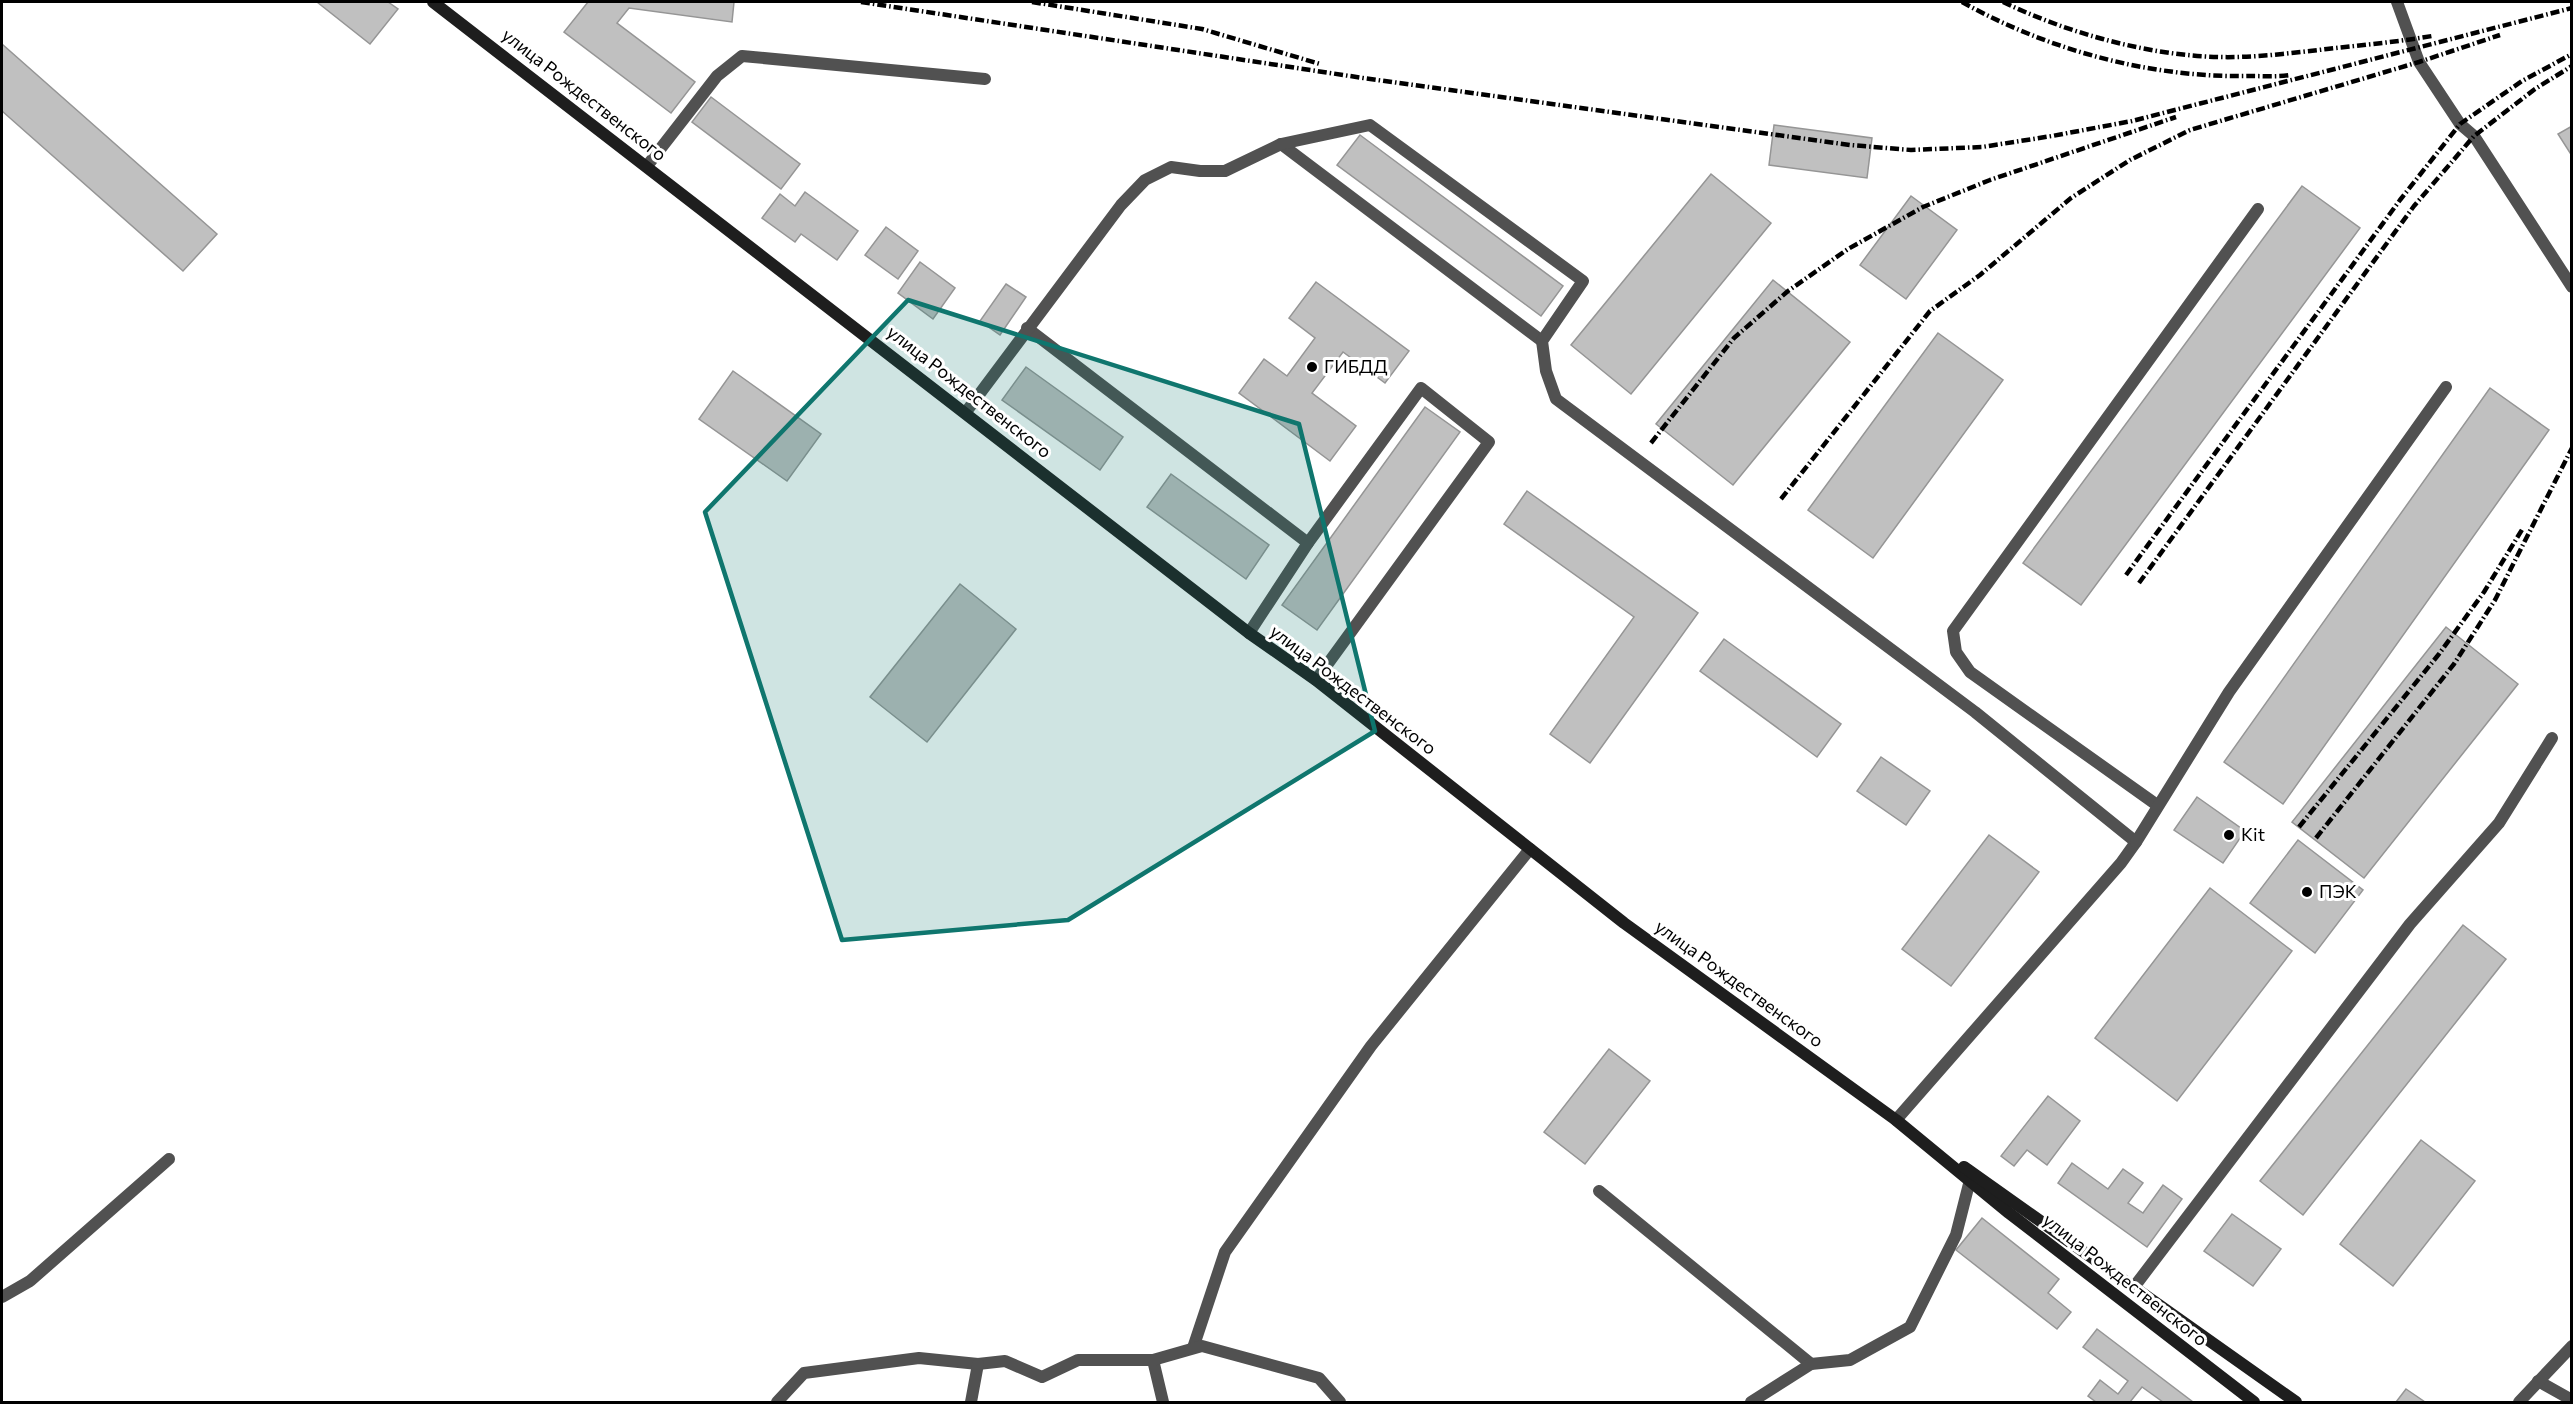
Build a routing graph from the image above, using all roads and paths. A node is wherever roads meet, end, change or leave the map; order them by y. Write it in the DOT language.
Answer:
graph roads {
  1 [pos="434,2"];
  2 [pos="2397,2"];
  3 [pos="985,78"];
  4 [pos="1281,144"];
  5 [pos="647,166"];
  6 [pos="2258,209"];
  7 [pos="2571,287"];
  8 [pos="1027,327"];
  9 [pos="1542,342"];
  10 [pos="2446,387"];
  11 [pos="966,412"];
  12 [pos="1308,543"];
  13 [pos="1249,633"];
  14 [pos="1316,680"];
  15 [pos="2552,738"];
  16 [pos="2157,805"];
  17 [pos="2136,842"];
  18 [pos="1530,849"];
  19 [pos="1896,1120"];
  20 [pos="169,1159"];
  21 [pos="1970,1180"];
  22 [pos="1599,1191"];
  23 [pos="2134,1287"];
  24 [pos="2,1297"];
  25 [pos="2571,1346"];
  26 [pos="1193,1348"];
  27 [pos="1153,1360"];
  28 [pos="978,1364"];
  29 [pos="1811,1364"];
  30 [pos="2538,1381"];
  31 [pos="2571,1400"];
  32 [pos="777,1402"];
  33 [pos="971,1402"];
  34 [pos="1163,1402"];
  35 [pos="1340,1402"];
  36 [pos="1751,1402"];
  37 [pos="2254,1402"];
  38 [pos="2296,1402"];
  39 [pos="2519,1402"];
  1 -- 5 [label="main road, улица Рождественского"];
  2 -- 7 [label="street"];
  3 -- 5 [label="street"];
  4 -- 8 [label="street"];
  4 -- 9 [label="street"];
  4 -- 9 [label="street"];
  5 -- 11 [label="main road, улица Рождественского"];
  6 -- 16 [label="street"];
  8 -- 11 [label="street"];
  8 -- 12 [label="street"];
  9 -- 17 [label="street"];
  10 -- 16 [label="street"];
  11 -- 13 [label="main road, улица Рождественского"];
  12 -- 13 [label="street"];
  12 -- 14 [label="street"];
  13 -- 14 [label="main road, улица Рождественского"];
  14 -- 18 [label="main road, улица Рождественского"];
  15 -- 23 [label="street"];
  16 -- 17 [label="street"];
  17 -- 19 [label="street"];
  18 -- 19 [label="main road, улица Рождественского"];
  18 -- 26 [label="street"];
  19 -- 21 [label="main road, улица Рождественского"];
  19 -- 23 [label="main road"];
  20 -- 24 [label="street"];
  21 -- 29 [label="street"];
  21 -- 37 [label="main road, улица Рождественского"];
  22 -- 29 [label="street"];
  23 -- 38 [label="main road"];
  25 -- 30 [label="street"];
  26 -- 27 [label="street"];
  26 -- 35 [label="street"];
  27 -- 28 [label="street"];
  27 -- 34 [label="street"];
  28 -- 32 [label="street"];
  28 -- 33 [label="street"];
  29 -- 36 [label="street"];
  30 -- 31 [label="street"];
  30 -- 39 [label="street"];
}
